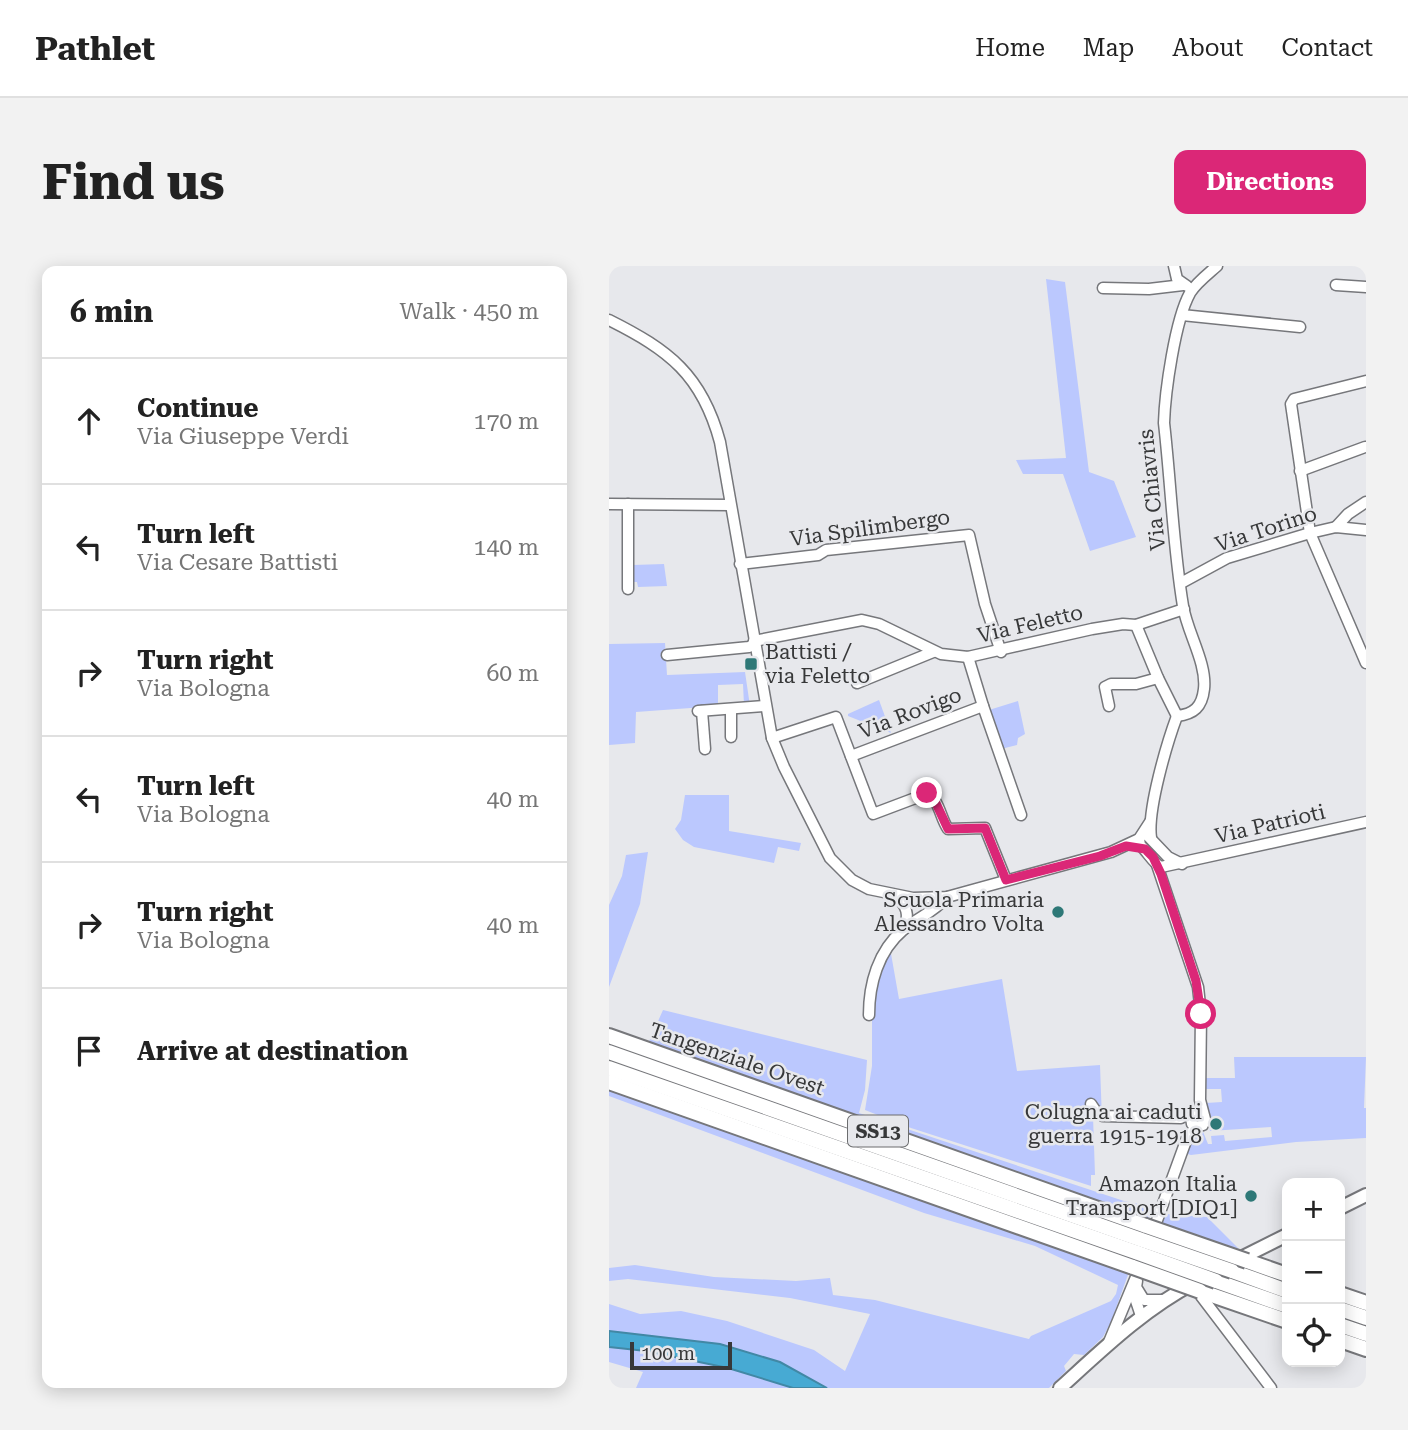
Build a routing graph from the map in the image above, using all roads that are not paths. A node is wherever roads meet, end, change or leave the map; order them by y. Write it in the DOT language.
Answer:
graph roads {
  1 [pos="1174,266"];
  2 [pos="1217,266"];
  3 [pos="1336,285"];
  4 [pos="1189,286"];
  5 [pos="1366,286"];
  6 [pos="1103,288"];
  7 [pos="1182,315"];
  8 [pos="609,320"];
  9 [pos="1300,327"];
  10 [pos="1366,380"];
  11 [pos="1365,447"];
  12 [pos="1300,471"];
  13 [pos="1366,502"];
  14 [pos="609,504"];
  15 [pos="628,504"];
  16 [pos="730,505"];
  17 [pos="1336,527"];
  18 [pos="1366,530"];
  19 [pos="1310,533"];
  20 [pos="740,564"];
  21 [pos="1181,583"];
  22 [pos="628,589"];
  23 [pos="1184,609"];
  24 [pos="1136,625"];
  25 [pos="754,643"];
  26 [pos="933,652"];
  27 [pos="1000,652"];
  28 [pos="667,655"];
  29 [pos="968,657"];
  30 [pos="1366,663"];
  31 [pos="1158,678"];
  32 [pos="857,683"];
  33 [pos="765,706"];
  34 [pos="983,706"];
  35 [pos="1109,706"];
  36 [pos="731,710"];
  37 [pos="1183,715"];
  38 [pos="731,737"];
  39 [pos="772,738"];
  40 [pos="705,749"];
  41 [pos="851,756"];
  42 [pos="1021,815"];
  43 [pos="1366,822"];
  44 [pos="1144,840"];
  45 [pos="1163,866"];
  46 [pos="1006,880"];
  47 [pos="894,895"];
  48 [pos="947,897"];
  49 [pos="904,929"];
  50 [pos="869,1015"];
  51 [pos="609,1036"];
  52 [pos="609,1052"];
  53 [pos="609,1068"];
  54 [pos="609,1082"];
  55 [pos="1091,1104"];
  56 [pos="1193,1120"];
  57 [pos="1366,1195"];
  58 [pos="1345,1206"];
  59 [pos="1282,1238"];
  60 [pos="1139,1252"];
  61 [pos="1282,1273"];
  62 [pos="1282,1288"];
  63 [pos="1133,1290"];
  64 [pos="1201,1294"];
  65 [pos="1345,1296"];
  66 [pos="1163,1300"];
  67 [pos="1366,1303"];
  68 [pos="1282,1304"];
  69 [pos="1345,1311"];
  70 [pos="1141,1316"];
  71 [pos="1366,1318"];
  72 [pos="1282,1319"];
  73 [pos="1345,1327"];
  74 [pos="1366,1334"];
  75 [pos="1345,1342"];
  76 [pos="1107,1345"];
  77 [pos="1366,1349"];
  78 [pos="1067,1386"];
  79 [pos="1271,1388"];
  1 -- 4 [label="street"];
  2 -- 4 [label="street, Via Chiavris"];
  3 -- 5 [label="street"];
  4 -- 6 [label="street"];
  4 -- 7 [label="street, Via Chiavris"];
  7 -- 9 [label="street"];
  7 -- 21 [label="street, Via Chiavris"];
  8 -- 16 [label="street"];
  10 -- 12 [label="street"];
  11 -- 12 [label="street"];
  12 -- 19 [label="street"];
  13 -- 17 [label="street"];
  14 -- 15 [label="street"];
  15 -- 16 [label="street"];
  15 -- 22 [label="street"];
  16 -- 20 [label="street"];
  17 -- 18 [label="street, Via Torino"];
  17 -- 19 [label="street, Via Torino"];
  19 -- 21 [label="street, Via Torino"];
  19 -- 30 [label="street"];
  20 -- 25 [label="street"];
  20 -- 27 [label="street, Via Spilimbergo"];
  21 -- 23 [label="street, Via Chiavris"];
  23 -- 24 [label="street, Via Feletto"];
  23 -- 37 [label="street, Via Chiavris"];
  24 -- 27 [label="street, Via Feletto"];
  24 -- 31 [label="street"];
  25 -- 26 [label="street, Via Feletto"];
  25 -- 28 [label="street, Via Feletto"];
  25 -- 33 [label="street"];
  26 -- 29 [label="street, Via Feletto"];
  26 -- 32 [label="street"];
  27 -- 29 [label="street, Via Feletto"];
  29 -- 34 [label="street, Via Rovigo"];
  31 -- 35 [label="street"];
  31 -- 37 [label="street"];
  33 -- 36 [label="street"];
  33 -- 39 [label="street"];
  34 -- 41 [label="street, Via Rovigo"];
  34 -- 42 [label="street, Via Rovigo"];
  36 -- 38 [label="street"];
  36 -- 40 [label="street"];
  37 -- 44 [label="street, Via Chiavris"];
  39 -- 41 [label="street"];
  39 -- 47 [label="street"];
  41 -- 46 [label="street"];
  43 -- 45 [label="street, Via Patrioti"];
  44 -- 45 [label="street"];
  44 -- 46 [label="street"];
  45 -- 56 [label="street"];
  46 -- 48 [label="street"];
  47 -- 48 [label="street"];
  47 -- 49 [label="street"];
  48 -- 49 [label="street"];
  49 -- 50 [label="street"];
  51 -- 60 [label="highway, Tangenziale Ovest / SS13"];
  52 -- 60 [label="highway"];
  53 -- 60 [label="highway"];
  54 -- 60 [label="highway, Tangenziale Ovest / SS13"];
  55 -- 56 [label="street"];
  56 -- 60 [label="street"];
  57 -- 58 [label="main road"];
  59 -- 66 [label="main road"];
  60 -- 61 [label="highway, Tangenziale Ovest / SS13, bridge"];
  60 -- 62 [label="highway, bridge"];
  60 -- 63 [label="street"];
  60 -- 64 [label="highway, Tangenziale Ovest / SS13, bridge"];
  60 -- 68 [label="highway, bridge"];
  63 -- 66 [label="street"];
  63 -- 70 [label="street"];
  63 -- 76 [label="street"];
  64 -- 72 [label="highway, Tangenziale Ovest / SS13"];
  64 -- 79 [label="street"];
  65 -- 67 [label="highway"];
  66 -- 70 [label="main road"];
  69 -- 71 [label="highway"];
  70 -- 76 [label="main road"];
  73 -- 74 [label="highway"];
  75 -- 77 [label="highway"];
  76 -- 78 [label="main road"];
}
